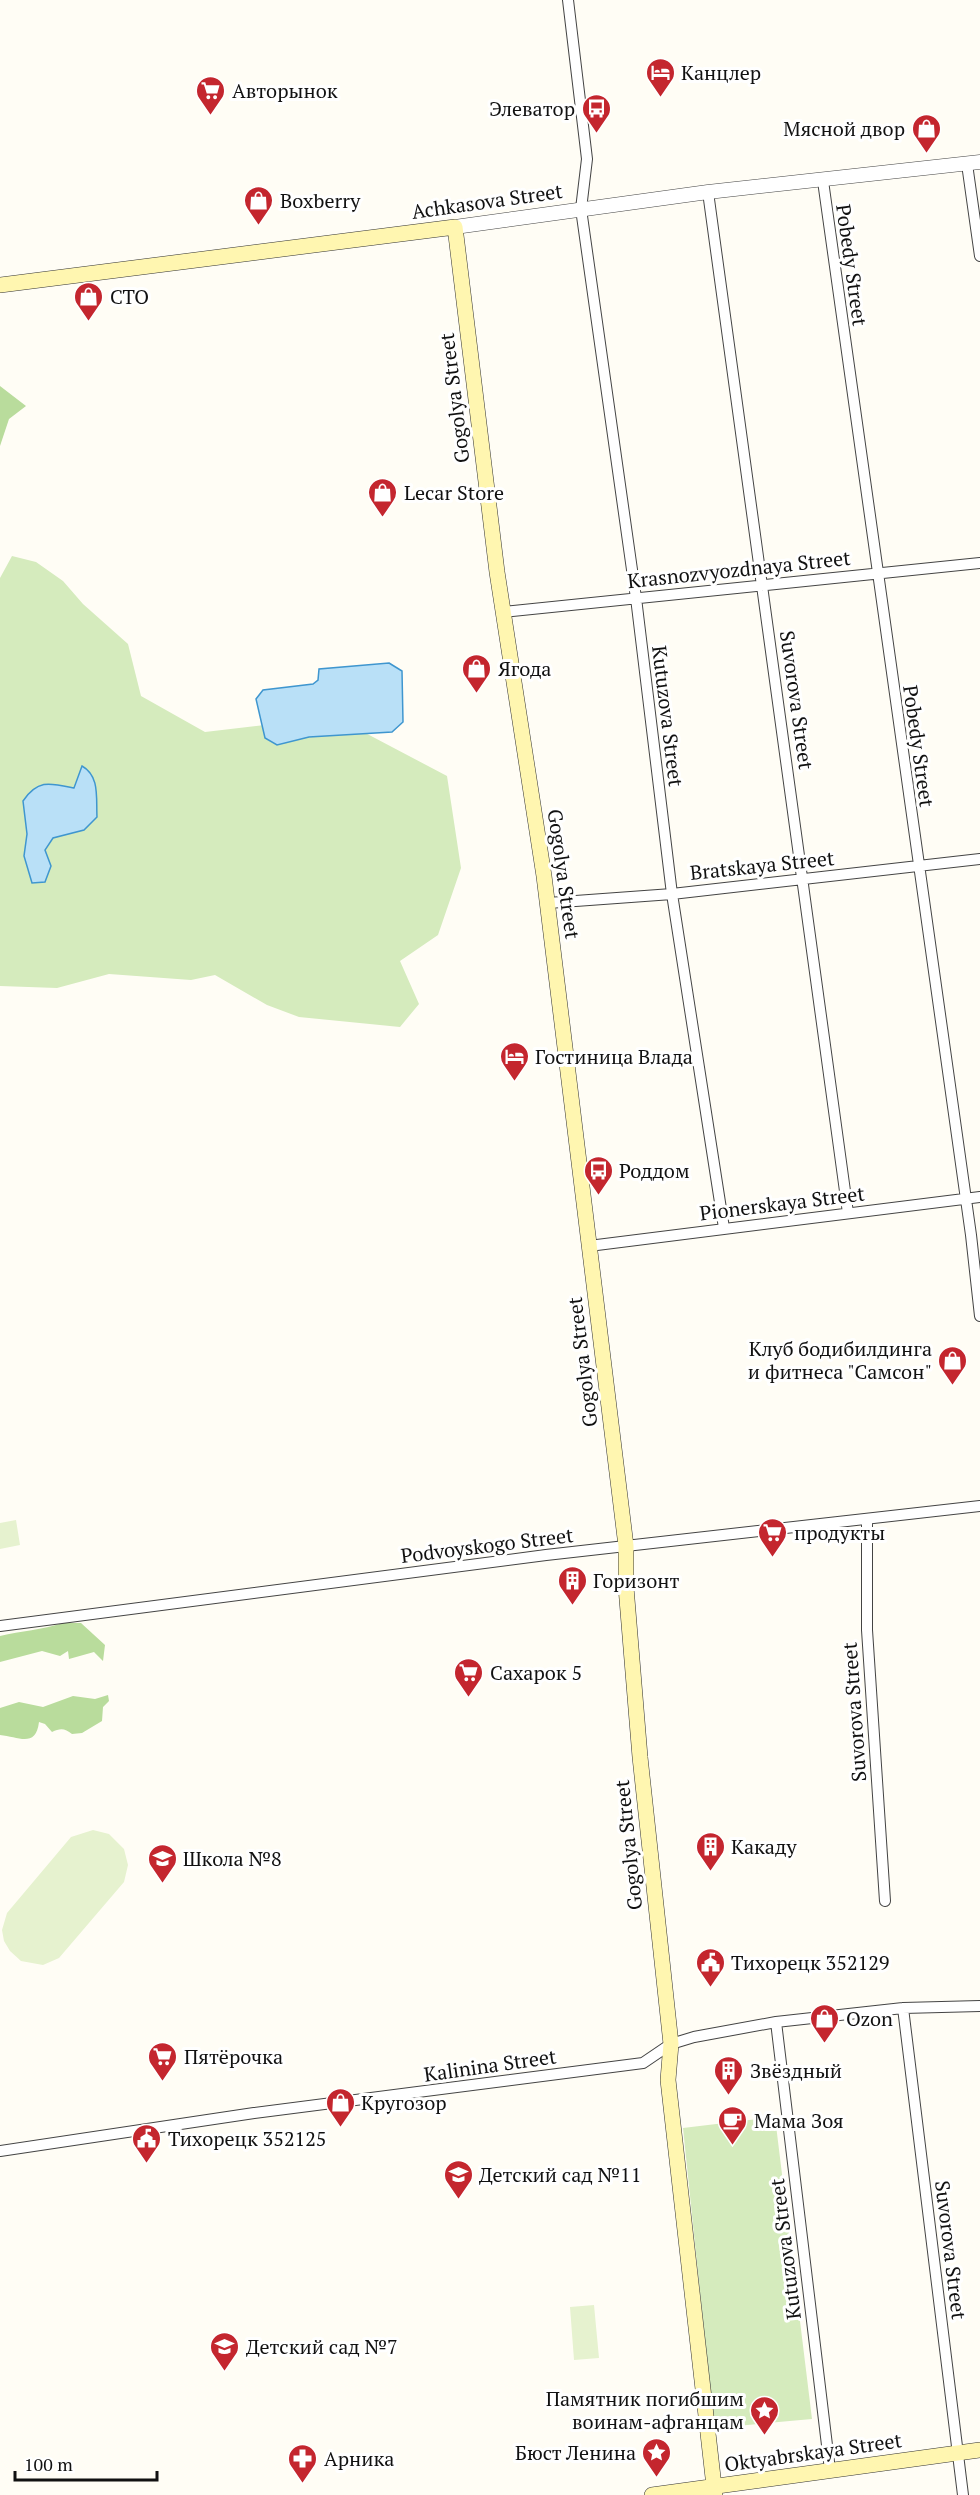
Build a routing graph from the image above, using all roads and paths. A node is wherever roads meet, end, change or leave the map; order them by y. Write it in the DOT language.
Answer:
graph roads {
  1 [pos="568,0"];
  2 [pos="974,163"];
  3 [pos="823,182"];
  4 [pos="708,192"];
  5 [pos="581,208"];
  6 [pos="455,227"];
  7 [pos="980,256"];
  8 [pos="0,285"];
  9 [pos="980,563"];
  10 [pos="876,572"];
  11 [pos="763,585"];
  12 [pos="636,598"];
  13 [pos="503,612"];
  14 [pos="980,859"];
  15 [pos="918,866"];
  16 [pos="804,879"];
  17 [pos="672,894"];
  18 [pos="548,903"];
  19 [pos="980,1197"];
  20 [pos="965,1198"];
  21 [pos="848,1212"];
  22 [pos="724,1228"];
  23 [pos="589,1246"];
  24 [pos="980,1316"];
  25 [pos="980,1506"];
  26 [pos="867,1521"];
  27 [pos="626,1546"];
  28 [pos="0,1626"];
  29 [pos="885,1901"];
  30 [pos="980,2006"];
  31 [pos="903,2008"];
  32 [pos="776,2022"];
  33 [pos="671,2044"];
  34 [pos="0,2151"];
  35 [pos="980,2450"];
  36 [pos="958,2453"];
  37 [pos="830,2470"];
  38 [pos="714,2490"];
  39 [pos="652,2495"];
  40 [pos="963,2495"];
  1 -- 5 [label="street, Kutuzova Street"];
  2 -- 3 [label="street, Achkasova Street"];
  2 -- 7 [label="street"];
  3 -- 4 [label="street, Achkasova Street"];
  3 -- 10 [label="street, Pobedy Street"];
  4 -- 5 [label="street, Achkasova Street"];
  4 -- 11 [label="street, Suvorova Street"];
  5 -- 6 [label="street, Achkasova Street"];
  5 -- 12 [label="street, Kutuzova Street"];
  6 -- 8 [label="main road, Achkasova Street"];
  6 -- 13 [label="main road, Gogolya Street"];
  9 -- 10 [label="street, Krasnozvyozdnaya Street"];
  10 -- 11 [label="street, Krasnozvyozdnaya Street"];
  10 -- 15 [label="street, Pobedy Street"];
  11 -- 12 [label="street, Krasnozvyozdnaya Street"];
  11 -- 16 [label="street, Suvorova Street"];
  12 -- 13 [label="street, Krasnozvyozdnaya Street"];
  12 -- 17 [label="street, Kutuzova Street"];
  13 -- 18 [label="main road, Gogolya Street"];
  14 -- 15 [label="street, Bratskaya Street"];
  15 -- 16 [label="street, Bratskaya Street"];
  15 -- 20 [label="street, Pobedy Street"];
  16 -- 17 [label="street, Bratskaya Street"];
  16 -- 21 [label="street, Suvorova Street"];
  17 -- 18 [label="street, Bratskaya Street"];
  17 -- 22 [label="street, Kutuzova Street"];
  18 -- 23 [label="main road, Gogolya Street"];
  19 -- 20 [label="street, Pionerskaya Street"];
  20 -- 21 [label="street, Pionerskaya Street"];
  20 -- 24 [label="street, Pobedy Street"];
  21 -- 22 [label="street, Pionerskaya Street"];
  22 -- 23 [label="street, Pionerskaya Street"];
  23 -- 27 [label="main road, Gogolya Street"];
  25 -- 26 [label="street, Podvoyskogo Street"];
  26 -- 27 [label="street, Podvoyskogo Street"];
  26 -- 29 [label="street, Suvorova Street"];
  27 -- 28 [label="street, Podvoyskogo Street"];
  27 -- 33 [label="main road, Gogolya Street"];
  30 -- 31 [label="street, Kalinina Street"];
  31 -- 32 [label="street, Kalinina Street"];
  31 -- 36 [label="street, Suvorova Street"];
  32 -- 33 [label="street, Kalinina Street"];
  32 -- 37 [label="street, Kutuzova Street"];
  33 -- 34 [label="street, Kalinina Street"];
  33 -- 38 [label="main road, Gogolya Street"];
  35 -- 36 [label="main road, Oktyabrskaya Street"];
  36 -- 37 [label="main road, Oktyabrskaya Street"];
  36 -- 40 [label="street, Suvorova Street"];
  37 -- 38 [label="main road, Oktyabrskaya Street"];
  38 -- 39 [label="main road, Oktyabrskaya Street"];
}
